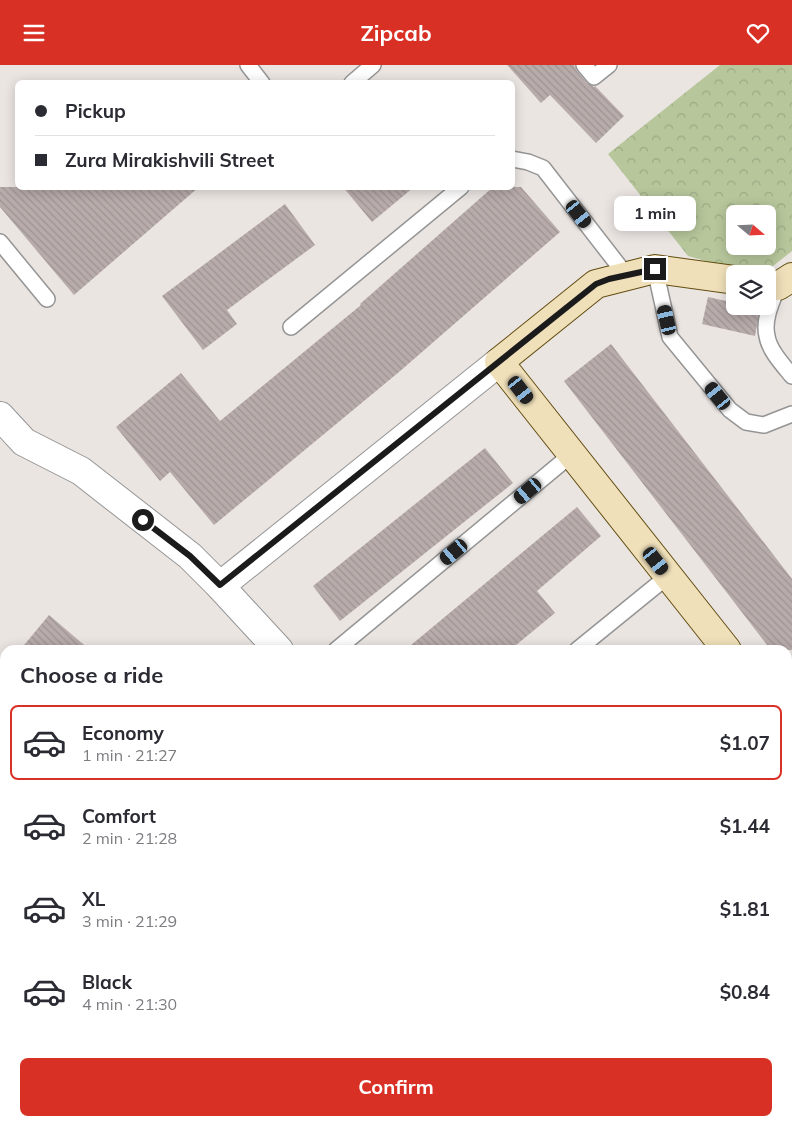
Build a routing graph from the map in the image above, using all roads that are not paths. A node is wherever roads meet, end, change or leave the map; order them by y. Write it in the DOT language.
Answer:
graph roads {
  1 [pos="248,65"];
  2 [pos="373,65"];
  3 [pos="584,65"];
  4 [pos="609,65"];
  5 [pos="260,80"];
  6 [pos="356,80"];
  7 [pos="515,160"];
  8 [pos="457,190"];
  9 [pos="0,242"];
  10 [pos="655,269"];
  11 [pos="626,275"];
  12 [pos="726,279"];
  13 [pos="779,283"];
  14 [pos="47,299"];
  15 [pos="291,327"];
  16 [pos="499,362"];
  17 [pos="792,376"];
  18 [pos="792,415"];
  19 [pos="0,416"];
  20 [pos="572,454"];
  21 [pos="668,576"];
  22 [pos="220,585"];
  23 [pos="274,645"];
  24 [pos="342,645"];
  25 [pos="582,645"];
  26 [pos="723,645"];
  1 -- 5 [label="lane"];
  2 -- 6 [label="lane"];
  3 -- 4 [label="lane"];
  7 -- 11 [label="lane"];
  8 -- 15 [label="lane"];
  9 -- 14 [label="lane"];
  10 -- 11 [label="street"];
  10 -- 12 [label="street"];
  10 -- 18 [label="lane"];
  11 -- 16 [label="street"];
  13 -- 17 [label="lane"];
  16 -- 20 [label="street"];
  16 -- 22 [label="street"];
  19 -- 22 [label="street"];
  20 -- 21 [label="street"];
  20 -- 24 [label="lane"];
  21 -- 25 [label="lane"];
  21 -- 26 [label="street"];
  22 -- 23 [label="street"];
}
